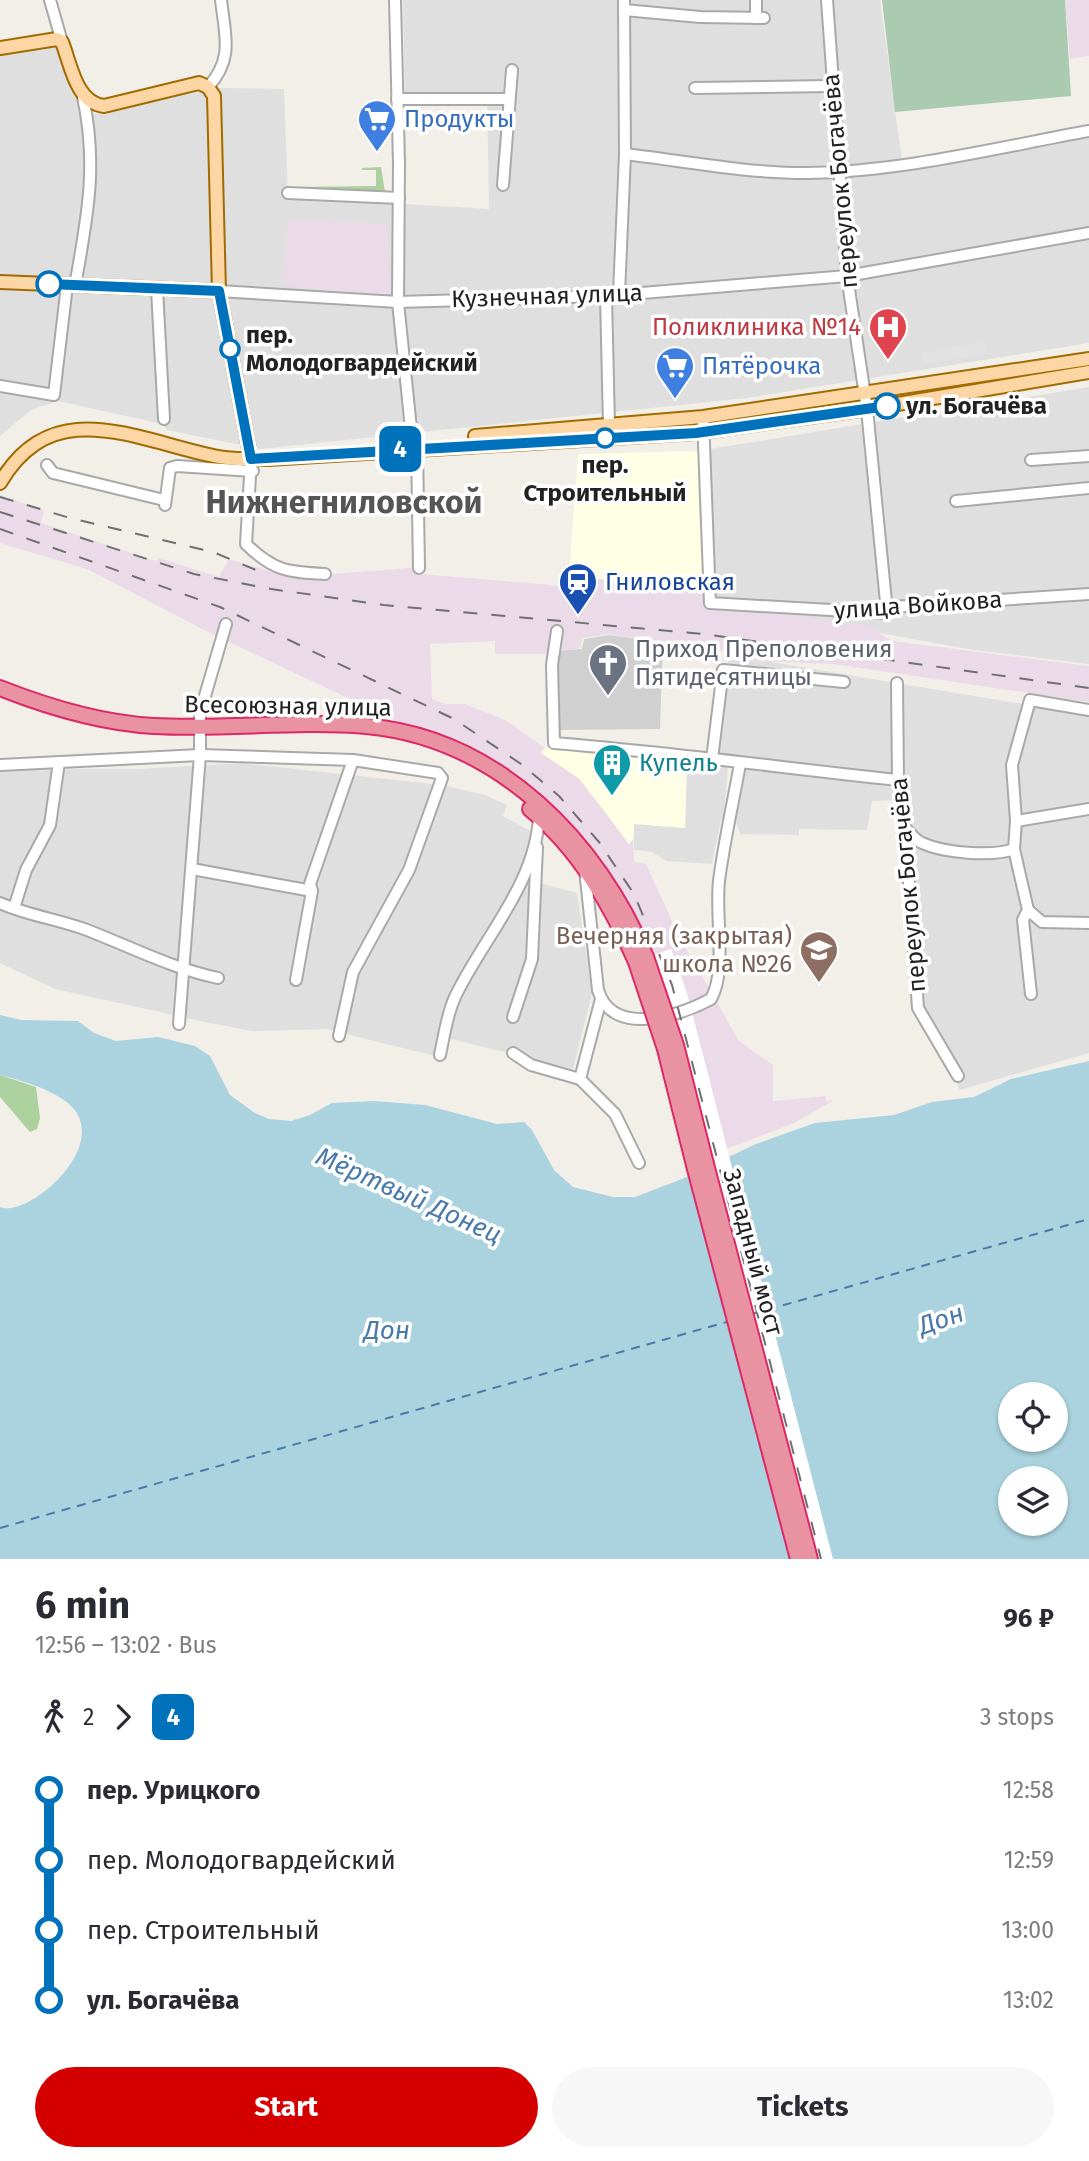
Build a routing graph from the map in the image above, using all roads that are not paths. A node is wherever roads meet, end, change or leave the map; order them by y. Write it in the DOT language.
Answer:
graph roads {
  1 [pos="221,0"];
  2 [pos="395,0"];
  3 [pos="756,0"];
  4 [pos="827,0"];
  5 [pos="55,1"];
  6 [pos="624,5"];
  7 [pos="62,42"];
  8 [pos="0,48"];
  9 [pos="512,70"];
  10 [pos="831,86"];
  11 [pos="208,87"];
  12 [pos="695,88"];
  13 [pos="83,97"];
  14 [pos="397,99"];
  15 [pos="508,99"];
  16 [pos="1089,131"];
  17 [pos="625,154"];
  18 [pos="838,172"];
  19 [pos="502,185"];
  20 [pos="288,193"];
  21 [pos="399,198"];
  22 [pos="1089,233"];
  23 [pos="847,276"];
  24 [pos="0,282"];
  25 [pos="71,286"];
  26 [pos="157,289"];
  27 [pos="219,291"];
  28 [pos="619,295"];
  29 [pos="606,296"];
  30 [pos="398,302"];
  31 [pos="1089,359"];
  32 [pos="1089,372"];
  33 [pos="0,386"];
  34 [pos="865,395"];
  35 [pos="867,409"];
  36 [pos="703,417"];
  37 [pos="164,419"];
  38 [pos="609,426"];
  39 [pos="704,432"];
  40 [pos="415,445"];
  41 [pos="1089,456"];
  42 [pos="1031,460"];
  43 [pos="252,461"];
  44 [pos="47,465"];
  45 [pos="0,468"];
  46 [pos="0,483"];
  47 [pos="1089,488"];
  48 [pos="956,501"];
  49 [pos="419,568"];
  50 [pos="325,574"];
  51 [pos="1089,594"];
  52 [pos="887,612"];
  53 [pos="226,624"];
  54 [pos="557,631"];
  55 [pos="844,682"];
  56 [pos="897,683"];
  57 [pos="0,688"];
  58 [pos="0,696"];
  59 [pos="1089,710"];
  60 [pos="198,732"];
  61 [pos="200,755"];
  62 [pos="712,759"];
  63 [pos="353,760"];
  64 [pos="59,762"];
  65 [pos="740,764"];
  66 [pos="0,765"];
  67 [pos="898,780"];
  68 [pos="1089,809"];
  69 [pos="1016,821"];
  70 [pos="539,823"];
  71 [pos="905,828"];
  72 [pos="1014,849"];
  73 [pos="191,869"];
  74 [pos="592,871"];
  75 [pos="312,891"];
  76 [pos="0,903"];
  77 [pos="15,908"];
  78 [pos="1028,910"];
  79 [pos="1089,923"];
  80 [pos="641,960"];
  81 [pos="183,971"];
  82 [pos="218,978"];
  83 [pos="296,980"];
  84 [pos="1031,995"];
  85 [pos="601,999"];
  86 [pos="513,1017"];
  87 [pos="179,1024"];
  88 [pos="339,1036"];
  89 [pos="513,1053"];
  90 [pos="440,1055"];
  91 [pos="958,1076"];
  92 [pos="580,1079"];
  93 [pos="639,1163"];
  94 [pos="798,1559"];
  95 [pos="810,1559"];
  1 -- 11 [label="street"];
  2 -- 14 [label="street"];
  3 -- 6 [label="street"];
  4 -- 10 [label="street, переулок Богачёва"];
  5 -- 7 [label="street"];
  6 -- 17 [label="street"];
  7 -- 8 [label="main road"];
  7 -- 13 [label="main road"];
  9 -- 15 [label="street"];
  10 -- 12 [label="street"];
  10 -- 18 [label="street, переулок Богачёва"];
  11 -- 13 [label="main road"];
  11 -- 27 [label="main road"];
  13 -- 25 [label="street"];
  14 -- 15 [label="street"];
  14 -- 21 [label="street"];
  15 -- 19 [label="street"];
  16 -- 18 [label="street"];
  17 -- 18 [label="street"];
  17 -- 28 [label="street"];
  18 -- 23 [label="street, переулок Богачёва"];
  20 -- 21 [label="street"];
  21 -- 30 [label="street"];
  22 -- 23 [label="street, Кузнечная улица"];
  23 -- 28 [label="street, Кузнечная улица"];
  23 -- 34 [label="street, переулок Богачёва"];
  24 -- 25 [label="main road, Кузнечная улица"];
  25 -- 26 [label="main road, Кузнечная улица"];
  25 -- 33 [label="street"];
  26 -- 27 [label="main road, Кузнечная улица"];
  26 -- 37 [label="street"];
  27 -- 30 [label="street, Кузнечная улица"];
  27 -- 43 [label="main road"];
  28 -- 29 [label="street, Кузнечная улица"];
  29 -- 30 [label="street, Кузнечная улица"];
  29 -- 38 [label="street"];
  30 -- 40 [label="street"];
  31 -- 34 [label="main road"];
  32 -- 35 [label="main road"];
  34 -- 35 [label="street, переулок Богачёва"];
  34 -- 36 [label="main road"];
  35 -- 39 [label="main road"];
  35 -- 52 [label="street, переулок Богачёва"];
  36 -- 38 [label="main road"];
  36 -- 39 [label="street"];
  38 -- 40 [label="main road"];
  39 -- 40 [label="main road"];
  39 -- 52 [label="street, улица Войкова"];
  40 -- 43 [label="main road"];
  40 -- 49 [label="street"];
  41 -- 42 [label="street"];
  43 -- 44 [label="street"];
  43 -- 45 [label="main road"];
  43 -- 46 [label="main road"];
  43 -- 50 [label="street"];
  47 -- 48 [label="street"];
  51 -- 52 [label="street, улица Войкова"];
  53 -- 60 [label="street"];
  54 -- 62 [label="street"];
  55 -- 62 [label="street"];
  56 -- 67 [label="street, переулок Богачёва"];
  57 -- 60 [label="highway, Всесоюзная улица"];
  58 -- 60 [label="highway, Всесоюзная улица"];
  59 -- 69 [label="street"];
  60 -- 61 [label="street"];
  60 -- 70 [label="highway, Всесоюзная улица"];
  60 -- 74 [label="highway, Всесоюзная улица"];
  61 -- 63 [label="street"];
  61 -- 64 [label="street"];
  61 -- 73 [label="street"];
  62 -- 65 [label="street"];
  63 -- 75 [label="street"];
  63 -- 88 [label="street"];
  64 -- 66 [label="street"];
  64 -- 77 [label="street"];
  65 -- 67 [label="street"];
  65 -- 85 [label="street"];
  67 -- 71 [label="street, переулок Богачёва"];
  68 -- 69 [label="street"];
  69 -- 72 [label="street"];
  70 -- 74 [label="highway, Всесоюзная улица"];
  70 -- 86 [label="street"];
  70 -- 90 [label="street"];
  71 -- 72 [label="street"];
  71 -- 91 [label="street, переулок Богачёва"];
  72 -- 78 [label="street"];
  73 -- 75 [label="street"];
  73 -- 81 [label="street"];
  74 -- 80 [label="highway, Всесоюзная улица"];
  74 -- 85 [label="street"];
  75 -- 83 [label="street"];
  76 -- 77 [label="street"];
  77 -- 81 [label="street"];
  78 -- 79 [label="street"];
  78 -- 84 [label="street"];
  80 -- 94 [label="highway, Западный мост, bridge"];
  80 -- 95 [label="highway, Западный мост, bridge"];
  81 -- 82 [label="street"];
  81 -- 87 [label="street"];
  85 -- 92 [label="street"];
  89 -- 92 [label="street"];
  92 -- 93 [label="street"];
}
